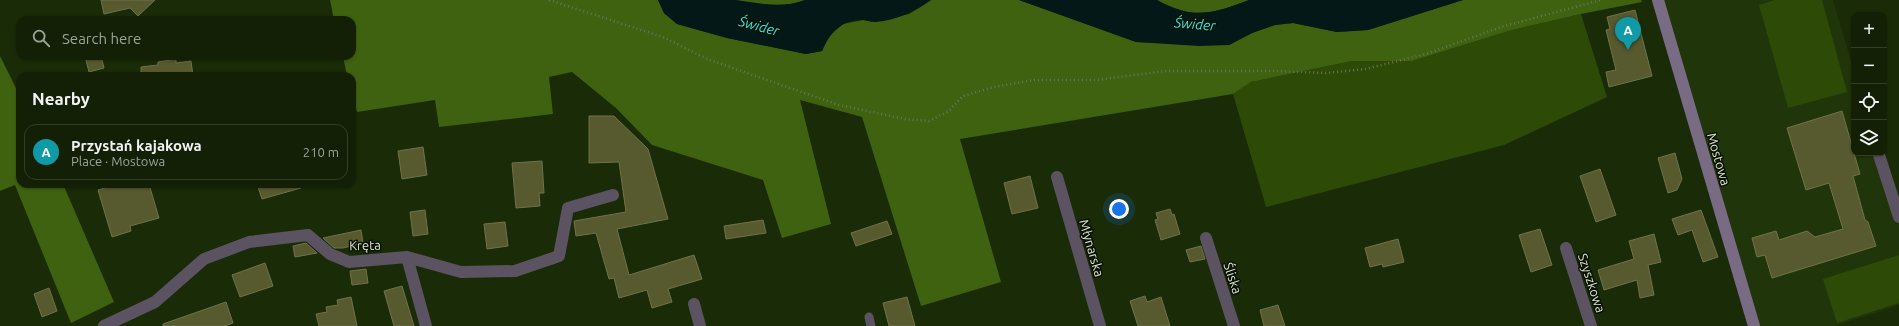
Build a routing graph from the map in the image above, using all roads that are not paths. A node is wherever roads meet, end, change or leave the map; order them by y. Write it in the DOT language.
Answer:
graph roads {
  1 [pos="1658,0"];
  2 [pos="1879,156"];
  3 [pos="1057,177"];
  4 [pos="613,195"];
  5 [pos="1899,217"];
  6 [pos="1206,238"];
  7 [pos="1566,248"];
  8 [pos="408,257"];
  9 [pos="694,304"];
  10 [pos="869,317"];
  11 [pos="104,326"];
  12 [pos="426,326"];
  13 [pos="700,326"];
  14 [pos="871,326"];
  15 [pos="1100,326"];
  16 [pos="1234,326"];
  17 [pos="1591,326"];
  18 [pos="1754,326"];
  1 -- 18 [label="street, Mostowa"];
  2 -- 5 [label="street"];
  3 -- 15 [label="street, Młynarska"];
  4 -- 8 [label="street, Kręta"];
  6 -- 16 [label="street, Śliska"];
  7 -- 17 [label="street, Szyszkowa"];
  8 -- 11 [label="street, Kręta"];
  8 -- 12 [label="street"];
  9 -- 13 [label="street"];
  10 -- 14 [label="lane"];
}
